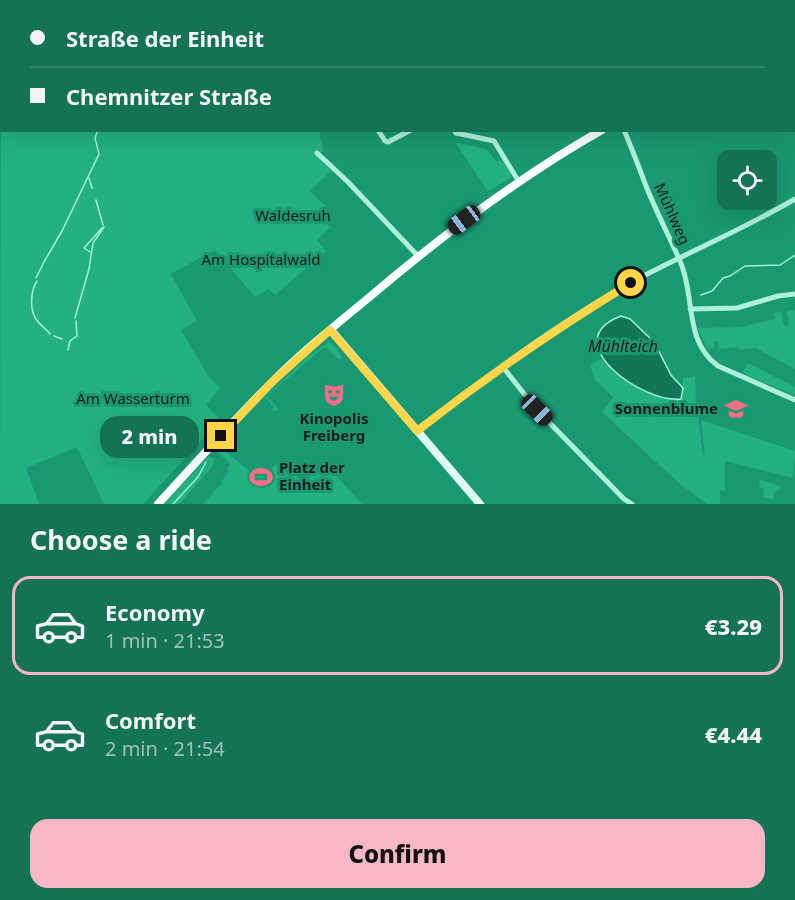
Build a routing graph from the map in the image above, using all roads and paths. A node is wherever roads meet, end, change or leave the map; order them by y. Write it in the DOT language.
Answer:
graph roads {
  1 [pos="379,132"];
  2 [pos="407,132"];
  3 [pos="455,132"];
  4 [pos="599,132"];
  5 [pos="625,132"];
  6 [pos="317,153"];
  7 [pos="519,182"];
  8 [pos="795,199"];
  9 [pos="418,256"];
  10 [pos="680,260"];
  11 [pos="795,294"];
  12 [pos="690,309"];
  13 [pos="330,330"];
  14 [pos="502,366"];
  15 [pos="795,400"];
  16 [pos="417,431"];
  17 [pos="158,504"];
  18 [pos="480,504"];
  19 [pos="632,504"];
  1 -- 2 [label="street"];
  3 -- 7 [label="street"];
  4 -- 7 [label="main road"];
  5 -- 10 [label="street, Mühlweg"];
  6 -- 9 [label="street"];
  7 -- 9 [label="main road"];
  8 -- 10 [label="street"];
  9 -- 13 [label="main road"];
  10 -- 12 [label="street, Mühlweg"];
  10 -- 14 [label="street"];
  11 -- 12 [label="street"];
  12 -- 15 [label="street, Mühlweg"];
  13 -- 16 [label="street"];
  13 -- 17 [label="main road"];
  14 -- 16 [label="street"];
  14 -- 19 [label="street"];
  16 -- 18 [label="street"];
}
